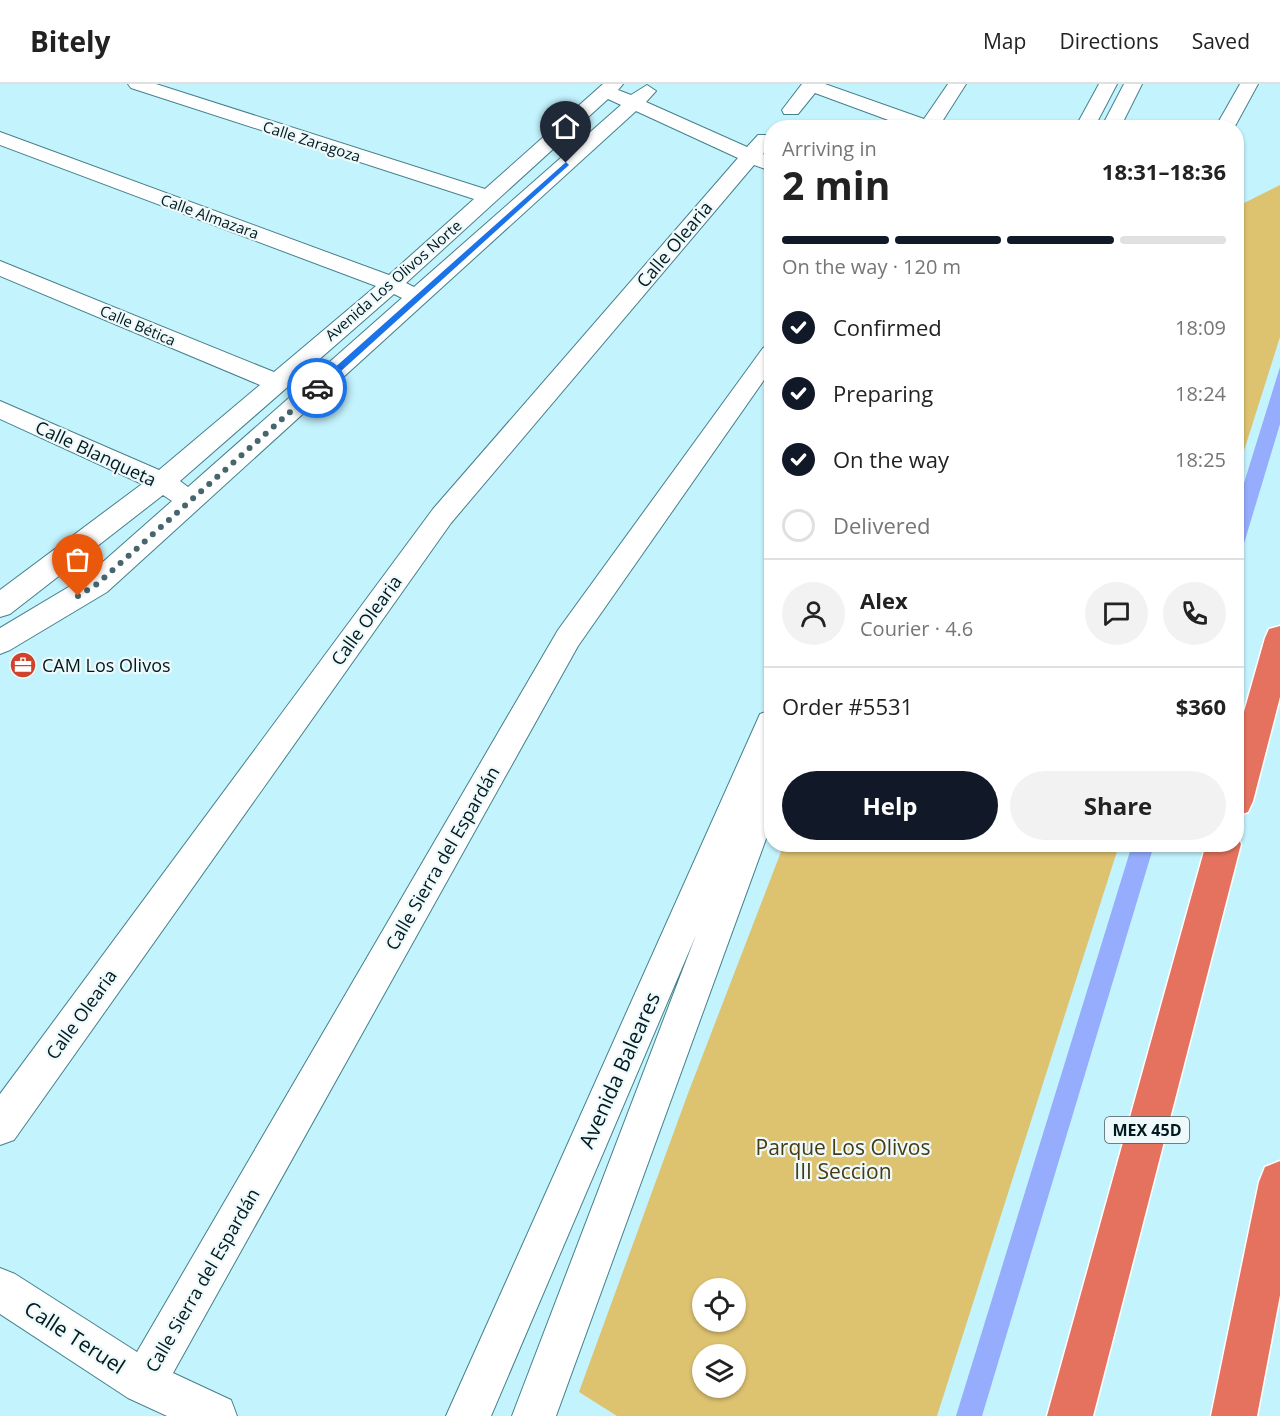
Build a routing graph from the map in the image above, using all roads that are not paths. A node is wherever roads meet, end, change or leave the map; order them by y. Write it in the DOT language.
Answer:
graph roads {
  1 [pos="137,84"];
  2 [pos="957,84"];
  3 [pos="1108,84"];
  4 [pos="1133,84"];
  5 [pos="1249,84"];
  6 [pos="812,85"];
  7 [pos="603,86"];
  8 [pos="636,93"];
  9 [pos="791,110"];
  10 [pos="711,118"];
  11 [pos="909,120"];
  12 [pos="933,120"];
  13 [pos="1088,120"];
  14 [pos="1114,120"];
  15 [pos="1229,120"];
  16 [pos="0,138"];
  17 [pos="760,147"];
  18 [pos="488,197"];
  19 [pos="0,268"];
  20 [pos="392,284"];
  21 [pos="418,298"];
  22 [pos="764,363"];
  23 [pos="276,382"];
  24 [pos="0,409"];
  25 [pos="162,482"];
  26 [pos="190,501"];
  27 [pos="4,600"];
  28 [pos="1280,638"];
  29 [pos="0,642"];
  30 [pos="764,739"];
  31 [pos="1244,771"];
  32 [pos="764,800"];
  33 [pos="1222,852"];
  34 [pos="0,1126"];
  35 [pos="1280,1182"];
  36 [pos="0,1289"];
  37 [pos="144,1382"];
  38 [pos="215,1416"];
  39 [pos="468,1416"];
  40 [pos="534,1416"];
  41 [pos="1070,1416"];
  42 [pos="1234,1416"];
  1 -- 18 [label="street, Calle Zaragoza"];
  2 -- 12 [label="street"];
  3 -- 13 [label="street"];
  4 -- 14 [label="street"];
  5 -- 15 [label="street"];
  6 -- 9 [label="street"];
  6 -- 11 [label="street"];
  7 -- 8 [label="street"];
  7 -- 18 [label="street, Avenida Los Olivos Norte"];
  8 -- 10 [label="street"];
  8 -- 17 [label="street"];
  8 -- 21 [label="street, Avenida Los Olivos Norte"];
  16 -- 20 [label="street, Calle Almazara"];
  17 -- 34 [label="street, Calle Olearia"];
  18 -- 20 [label="street, Avenida Los Olivos Norte"];
  19 -- 23 [label="street, Calle Bética"];
  20 -- 21 [label="street, Calle Almazara"];
  20 -- 23 [label="street, Avenida Los Olivos Norte"];
  21 -- 26 [label="street, Avenida Los Olivos Norte"];
  22 -- 37 [label="street, Calle Sierra del Espardán"];
  23 -- 25 [label="street, Avenida Los Olivos Norte"];
  24 -- 25 [label="street, Calle Blanqueta"];
  25 -- 26 [label="street, Calle Blanqueta"];
  25 -- 27 [label="street, Avenida Los Olivos Norte"];
  26 -- 29 [label="street, Avenida Los Olivos Norte"];
  28 -- 31 [label="highway"];
  30 -- 39 [label="street, Avenida Baleares"];
  32 -- 40 [label="street, Avenida Baleares"];
  33 -- 41 [label="highway, MEX 45D"];
  35 -- 42 [label="highway"];
  36 -- 37 [label="street, Calle Teruel"];
  37 -- 38 [label="street, Calle Teruel"];
}
